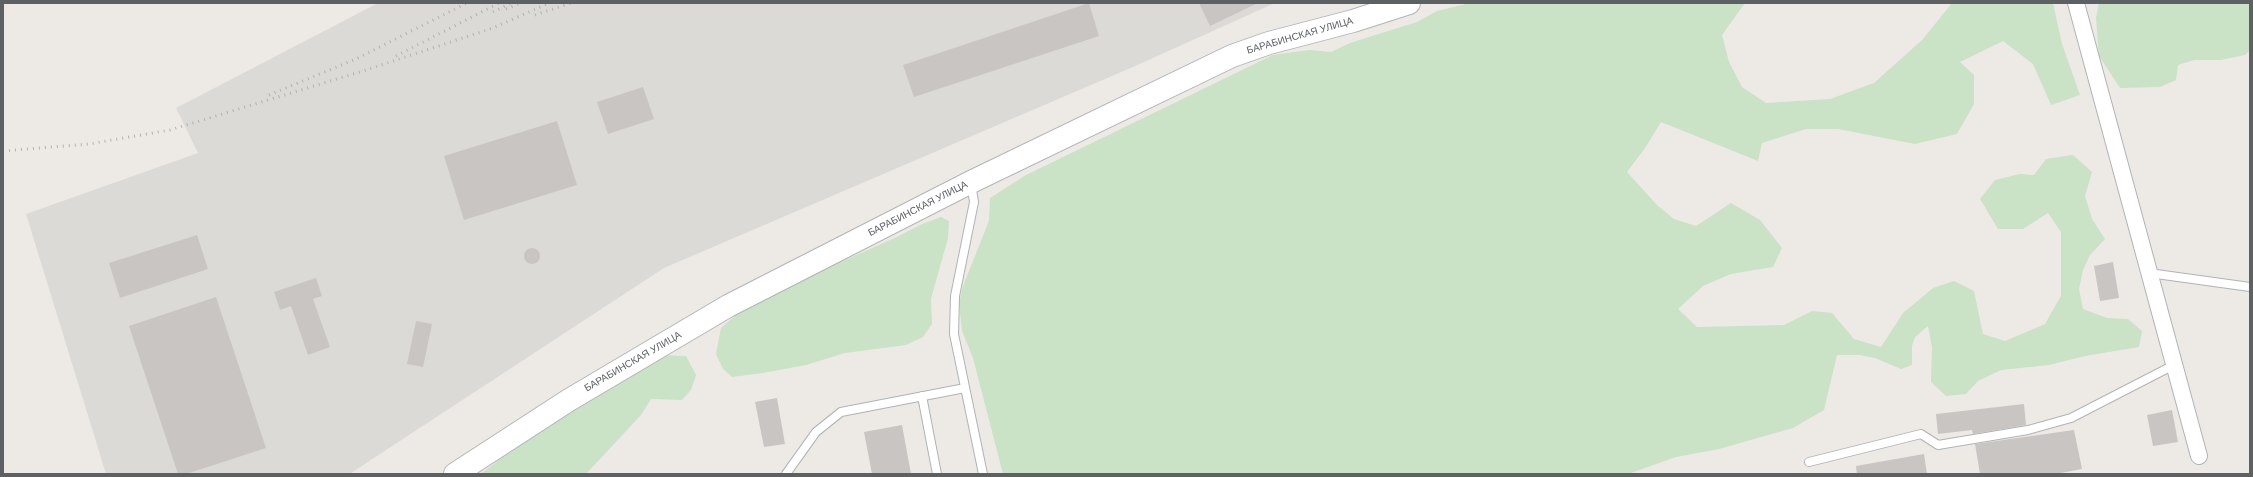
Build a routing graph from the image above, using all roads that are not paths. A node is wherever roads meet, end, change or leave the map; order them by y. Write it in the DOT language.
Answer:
graph roads {
  1 [pos="1409,3"];
  2 [pos="2076,3"];
  3 [pos="971,182"];
  4 [pos="2149,273"];
  5 [pos="2250,286"];
  6 [pos="2174,364"];
  7 [pos="965,388"];
  8 [pos="922,396"];
  9 [pos="2200,456"];
  10 [pos="1809,462"];
  11 [pos="455,474"];
  12 [pos="786,474"];
  13 [pos="937,474"];
  14 [pos="983,474"];
  1 -- 3 [label="main road, БАРАБИНСКАЯ УЛИЦА"];
  2 -- 4 [label="street"];
  3 -- 7 [label="lane"];
  3 -- 11 [label="main road, БАРАБИНСКАЯ УЛИЦА"];
  4 -- 5 [label="lane"];
  4 -- 6 [label="street"];
  6 -- 9 [label="street"];
  6 -- 10 [label="lane"];
  7 -- 8 [label="lane"];
  7 -- 14 [label="lane"];
  8 -- 12 [label="lane"];
  8 -- 13 [label="lane"];
}
